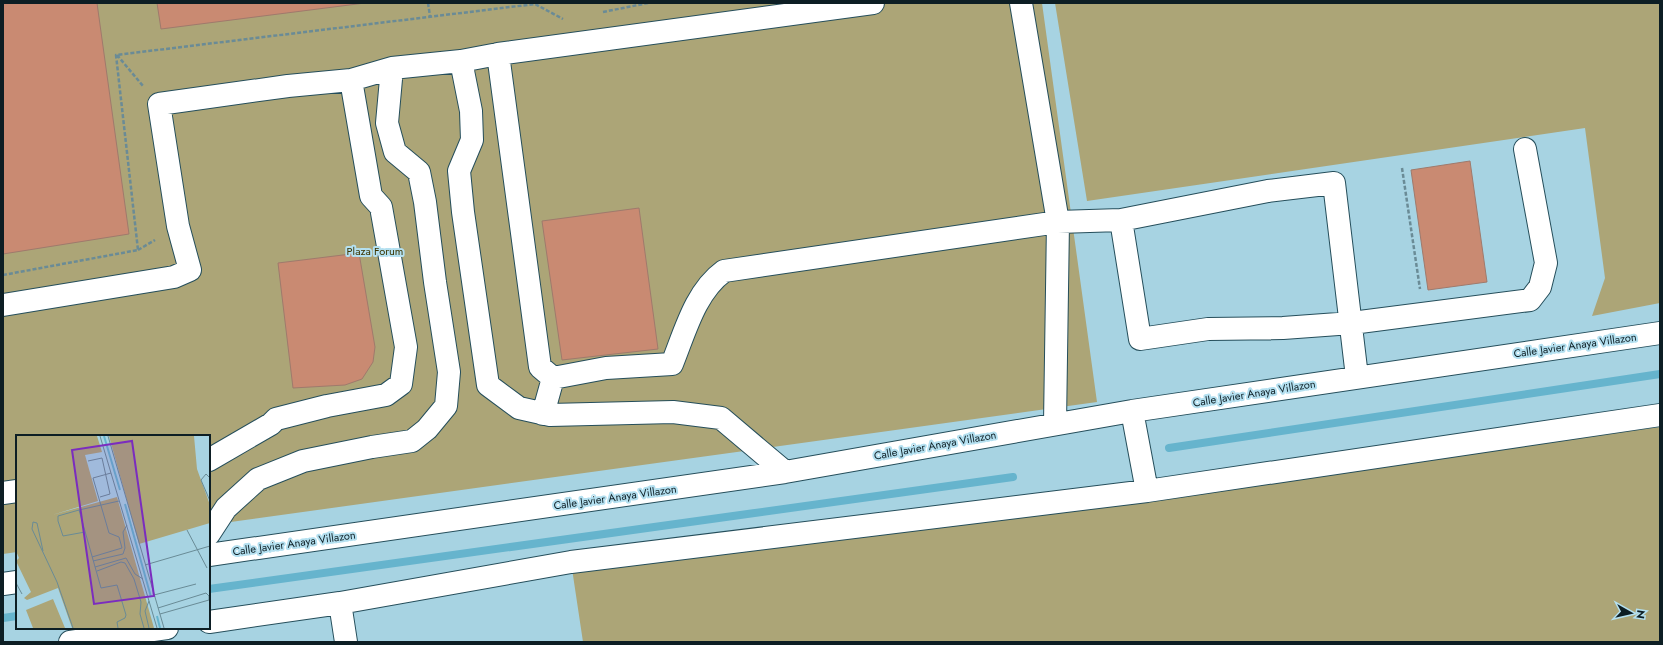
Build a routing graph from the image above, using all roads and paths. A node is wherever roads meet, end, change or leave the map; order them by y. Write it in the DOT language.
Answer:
graph roads {
  1 [pos="428,3"];
  2 [pos="873,3"];
  3 [pos="1021,3"];
  4 [pos="780,10"];
  5 [pos="430,17"];
  6 [pos="498,54"];
  7 [pos="116,55"];
  8 [pos="461,61"];
  9 [pos="392,68"];
  10 [pos="351,80"];
  11 [pos="159,104"];
  12 [pos="1524,148"];
  13 [pos="1402,168"];
  14 [pos="1121,220"];
  15 [pos="1058,222"];
  16 [pos="3,305"];
  17 [pos="1424,314"];
  18 [pos="1352,323"];
  19 [pos="1660,333"];
  20 [pos="1357,377"];
  21 [pos="553,378"];
  22 [pos="1132,411"];
  23 [pos="543,414"];
  24 [pos="1660,415"];
  25 [pos="1055,424"];
  26 [pos="210,459"];
  27 [pos="785,472"];
  28 [pos="16,491"];
  29 [pos="1147,491"];
  30 [pos="3,494"];
  31 [pos="210,532"];
  32 [pos="210,555"];
  33 [pos="16,582"];
  34 [pos="3,584"];
  35 [pos="340,603"];
  36 [pos="210,622"];
  37 [pos="160,629"];
  38 [pos="70,642"];
  39 [pos="346,642"];
  1 -- 5 [label="path"];
  2 -- 4 [label="street"];
  3 -- 15 [label="street"];
  4 -- 6 [label="street"];
  6 -- 8 [label="street"];
  6 -- 21 [label="street"];
  7 -- 11 [label="path"];
  8 -- 9 [label="street"];
  8 -- 23 [label="street"];
  9 -- 10 [label="street"];
  9 -- 31 [label="street"];
  10 -- 11 [label="street"];
  10 -- 26 [label="street"];
  11 -- 16 [label="street"];
  12 -- 17 [label="street"];
  13 -- 17 [label="path"];
  14 -- 15 [label="street"];
  14 -- 18 [label="street"];
  14 -- 18 [label="street"];
  15 -- 21 [label="street"];
  15 -- 25 [label="street"];
  17 -- 18 [label="street"];
  18 -- 20 [label="street"];
  19 -- 20 [label="street, Calle Javier Anaya Villazon"];
  20 -- 22 [label="street, Calle Javier Anaya Villazon"];
  21 -- 23 [label="street"];
  22 -- 25 [label="street, Calle Javier Anaya Villazon"];
  22 -- 29 [label="street"];
  23 -- 27 [label="street"];
  24 -- 29 [label="street"];
  25 -- 27 [label="street, Calle Javier Anaya Villazon"];
  27 -- 32 [label="street, Calle Javier Anaya Villazon"];
  28 -- 30 [label="street"];
  29 -- 35 [label="street"];
  33 -- 34 [label="street"];
  35 -- 36 [label="street"];
  35 -- 39 [label="street"];
  37 -- 38 [label="street"];
}
